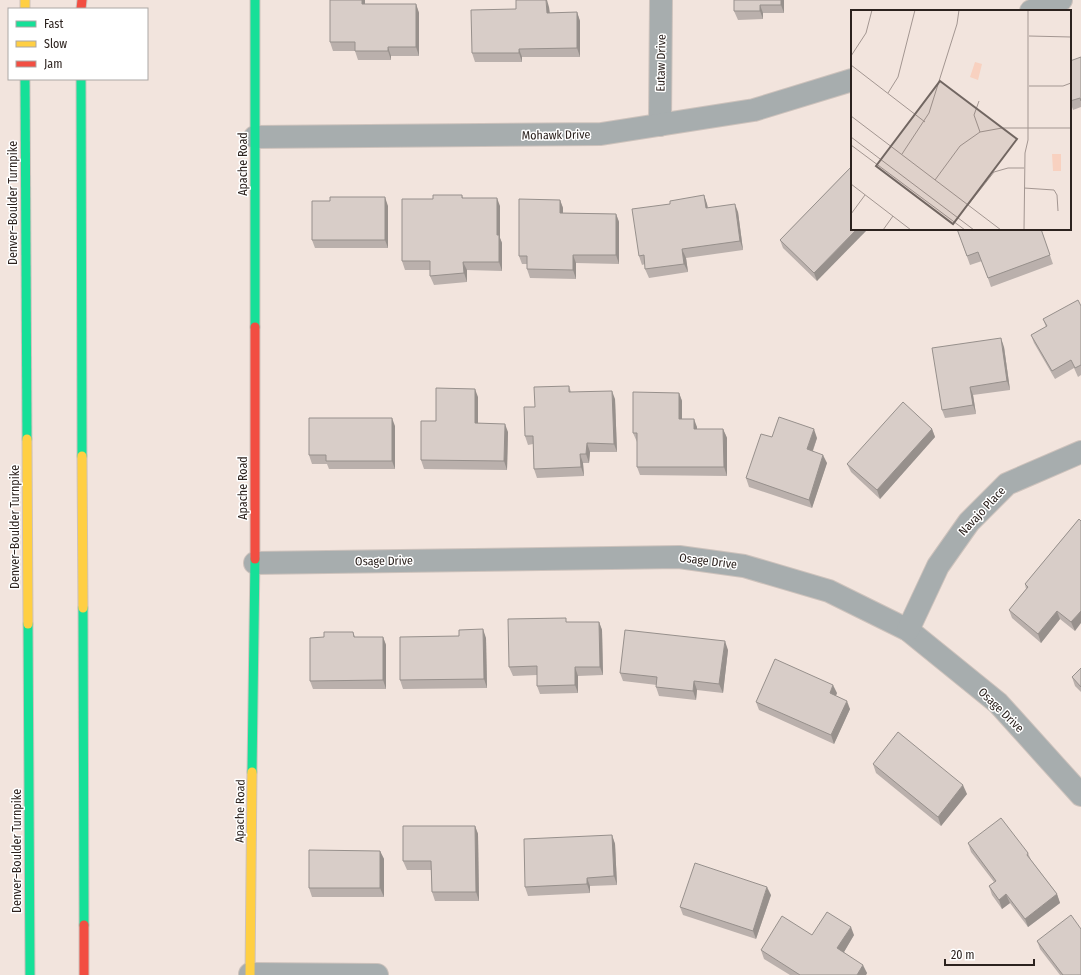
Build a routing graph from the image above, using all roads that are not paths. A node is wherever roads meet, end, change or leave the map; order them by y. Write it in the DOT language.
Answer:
graph roads {
  1 [pos="255,0"];
  2 [pos="662,0"];
  3 [pos="1061,0"];
  4 [pos="1034,10"];
  5 [pos="24,80"];
  6 [pos="81,80"];
  7 [pos="851,80"];
  8 [pos="660,125"];
  9 [pos="254,137"];
  10 [pos="1081,452"];
  11 [pos="255,563"];
  12 [pos="908,630"];
  13 [pos="1081,795"];
  14 [pos="30,975"];
  15 [pos="84,975"];
  16 [pos="250,975"];
  17 [pos="377,975"];
  1 -- 9 [label="main road, Apache Road"];
  2 -- 8 [label="street, Eutaw Drive"];
  3 -- 4 [label="street"];
  5 -- 14 [label="main road, Denver–Boulder Turnpike"];
  6 -- 15 [label="main road"];
  7 -- 8 [label="street, Mohawk Drive"];
  8 -- 9 [label="street, Mohawk Drive"];
  9 -- 11 [label="main road, Apache Road"];
  10 -- 12 [label="street, Navajo Place"];
  11 -- 12 [label="street, Osage Drive"];
  11 -- 16 [label="main road, Apache Road"];
  12 -- 13 [label="street, Osage Drive"];
  16 -- 17 [label="street"];
}
